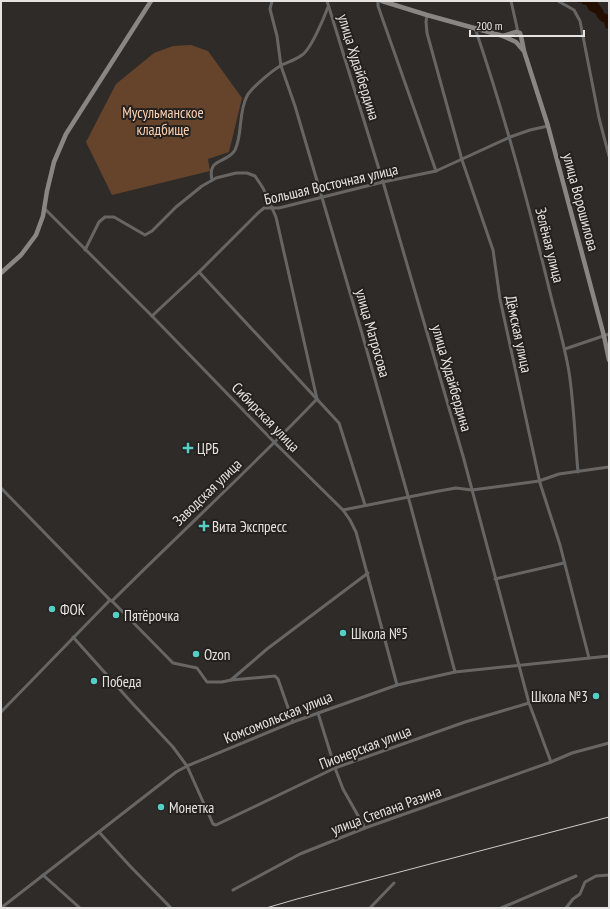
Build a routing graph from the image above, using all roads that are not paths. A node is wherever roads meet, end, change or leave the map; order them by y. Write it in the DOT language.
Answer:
graph roads {
  1 [pos="151,1"];
  2 [pos="272,1"];
  3 [pos="327,1"];
  4 [pos="378,1"];
  5 [pos="382,1"];
  6 [pos="511,1"];
  7 [pos="558,1"];
  8 [pos="328,8"];
  9 [pos="427,15"];
  10 [pos="475,28"];
  11 [pos="518,32"];
  12 [pos="512,33"];
  13 [pos="503,36"];
  14 [pos="521,39"];
  15 [pos="514,41"];
  16 [pos="524,51"];
  17 [pos="281,66"];
  18 [pos="548,126"];
  19 [pos="510,137"];
  20 [pos="609,156"];
  21 [pos="462,160"];
  22 [pos="436,171"];
  23 [pos="212,180"];
  24 [pos="383,182"];
  25 [pos="321,198"];
  26 [pos="44,208"];
  27 [pos="274,208"];
  28 [pos="85,250"];
  29 [pos="199,272"];
  30 [pos="1,273"];
  31 [pos="152,316"];
  32 [pos="607,335"];
  33 [pos="565,349"];
  34 [pos="609,360"];
  35 [pos="317,399"];
  36 [pos="275,443"];
  37 [pos="609,468"];
  38 [pos="578,472"];
  39 [pos="539,481"];
  40 [pos="1,488"];
  41 [pos="472,490"];
  42 [pos="408,496"];
  43 [pos="365,505"];
  44 [pos="343,510"];
  45 [pos="564,563"];
  46 [pos="368,573"];
  47 [pos="495,579"];
  48 [pos="111,601"];
  49 [pos="73,637"];
  50 [pos="609,656"];
  51 [pos="589,658"];
  52 [pos="518,666"];
  53 [pos="454,672"];
  54 [pos="231,680"];
  55 [pos="397,684"];
  56 [pos="529,703"];
  57 [pos="1,712"];
  58 [pos="318,713"];
  59 [pos="293,722"];
  60 [pos="609,743"];
  61 [pos="551,762"];
  62 [pos="187,766"];
  63 [pos="335,768"];
  64 [pos="365,828"];
  65 [pos="99,832"];
  66 [pos="43,874"];
  67 [pos="609,875"];
  68 [pos="576,876"];
  69 [pos="394,883"];
  70 [pos="233,890"];
  71 [pos="1,908"];
  72 [pos="80,908"];
  73 [pos="171,908"];
  74 [pos="370,908"];
  75 [pos="501,908"];
  76 [pos="566,908"];
  1 -- 26 [label="street"];
  2 -- 17 [label="street, улица Матросова"];
  3 -- 8 [label="street, улица Худайбердина"];
  4 -- 22 [label="street"];
  5 -- 9 [label="street, улица Ворошилова"];
  6 -- 11 [label="street"];
  7 -- 20 [label="street"];
  8 -- 17 [label="street"];
  8 -- 24 [label="street, улица Худайбердина"];
  9 -- 10 [label="street, улица Ворошилова"];
  9 -- 21 [label="street, Дёмская улица"];
  10 -- 13 [label="street, улица Ворошилова"];
  10 -- 19 [label="street, Зелёная улица"];
  11 -- 12 [label="street"];
  11 -- 14 [label="street"];
  12 -- 13 [label="street"];
  12 -- 15 [label="street"];
  13 -- 15 [label="street, улица Ворошилова"];
  14 -- 15 [label="street"];
  14 -- 16 [label="street, улица Ворошилова"];
  15 -- 16 [label="street, улица Ворошилова"];
  16 -- 18 [label="street, улица Ворошилова"];
  17 -- 23 [label="street"];
  17 -- 25 [label="street, улица Матросова"];
  18 -- 19 [label="street, Большая Восточная улица"];
  18 -- 32 [label="street, улица Ворошилова"];
  19 -- 21 [label="street, Большая Восточная улица"];
  19 -- 33 [label="street, Зелёная улица"];
  21 -- 22 [label="street, Большая Восточная улица"];
  21 -- 39 [label="street, Дёмская улица"];
  22 -- 24 [label="street, Большая Восточная улица"];
  23 -- 27 [label="street"];
  23 -- 28 [label="street"];
  24 -- 25 [label="street, Большая Восточная улица"];
  24 -- 41 [label="street, улица Худайбердина"];
  25 -- 27 [label="street, Большая Восточная улица"];
  25 -- 42 [label="street, улица Матросова"];
  26 -- 28 [label="street, Сибирская улица"];
  26 -- 30 [label="street"];
  27 -- 29 [label="street, Большая Восточная улица"];
  27 -- 35 [label="street"];
  28 -- 31 [label="street, Сибирская улица"];
  29 -- 31 [label="street, Большая Восточная улица"];
  29 -- 35 [label="street"];
  31 -- 36 [label="street, Сибирская улица"];
  32 -- 33 [label="street"];
  32 -- 34 [label="street, улица Ворошилова"];
  33 -- 38 [label="street, Зелёная улица"];
  35 -- 36 [label="street, Заводская улица"];
  35 -- 43 [label="street"];
  36 -- 44 [label="street, Сибирская улица"];
  36 -- 48 [label="street, Заводская улица"];
  37 -- 38 [label="street"];
  38 -- 39 [label="street"];
  39 -- 41 [label="street"];
  39 -- 45 [label="street, Дёмская улица"];
  40 -- 48 [label="street"];
  41 -- 42 [label="street"];
  41 -- 47 [label="street, улица Худайбердина"];
  42 -- 43 [label="street"];
  42 -- 53 [label="street, улица Матросова"];
  43 -- 44 [label="street"];
  44 -- 46 [label="street, Сибирская улица"];
  45 -- 47 [label="street"];
  45 -- 51 [label="street, Дёмская улица"];
  46 -- 54 [label="street"];
  46 -- 55 [label="street, Сибирская улица"];
  47 -- 52 [label="street, улица Худайбердина"];
  48 -- 49 [label="street, Заводская улица"];
  48 -- 54 [label="street"];
  49 -- 57 [label="street, Заводская улица"];
  49 -- 62 [label="street"];
  50 -- 51 [label="street, Комсомольская улица"];
  51 -- 52 [label="street, Комсомольская улица"];
  52 -- 53 [label="street, Комсомольская улица"];
  52 -- 56 [label="street, улица Худайбердина"];
  53 -- 55 [label="street, Комсомольская улица"];
  54 -- 59 [label="street"];
  55 -- 58 [label="street, Комсомольская улица"];
  56 -- 61 [label="street, улица Худайбердина"];
  56 -- 63 [label="street, Пионерская улица"];
  58 -- 59 [label="street, Комсомольская улица"];
  58 -- 63 [label="street"];
  59 -- 62 [label="street, Комсомольская улица"];
  60 -- 61 [label="street, улица Степана Разина"];
  61 -- 64 [label="street, улица Степана Разина"];
  62 -- 63 [label="street, Пионерская улица"];
  62 -- 65 [label="street, Комсомольская улица"];
  63 -- 64 [label="street"];
  64 -- 70 [label="street, улица Степана Разина"];
  65 -- 66 [label="street, Комсомольская улица"];
  65 -- 73 [label="street"];
  66 -- 71 [label="street, Комсомольская улица"];
  66 -- 72 [label="street"];
  67 -- 76 [label="street"];
  68 -- 75 [label="street"];
  69 -- 74 [label="street"];
}
